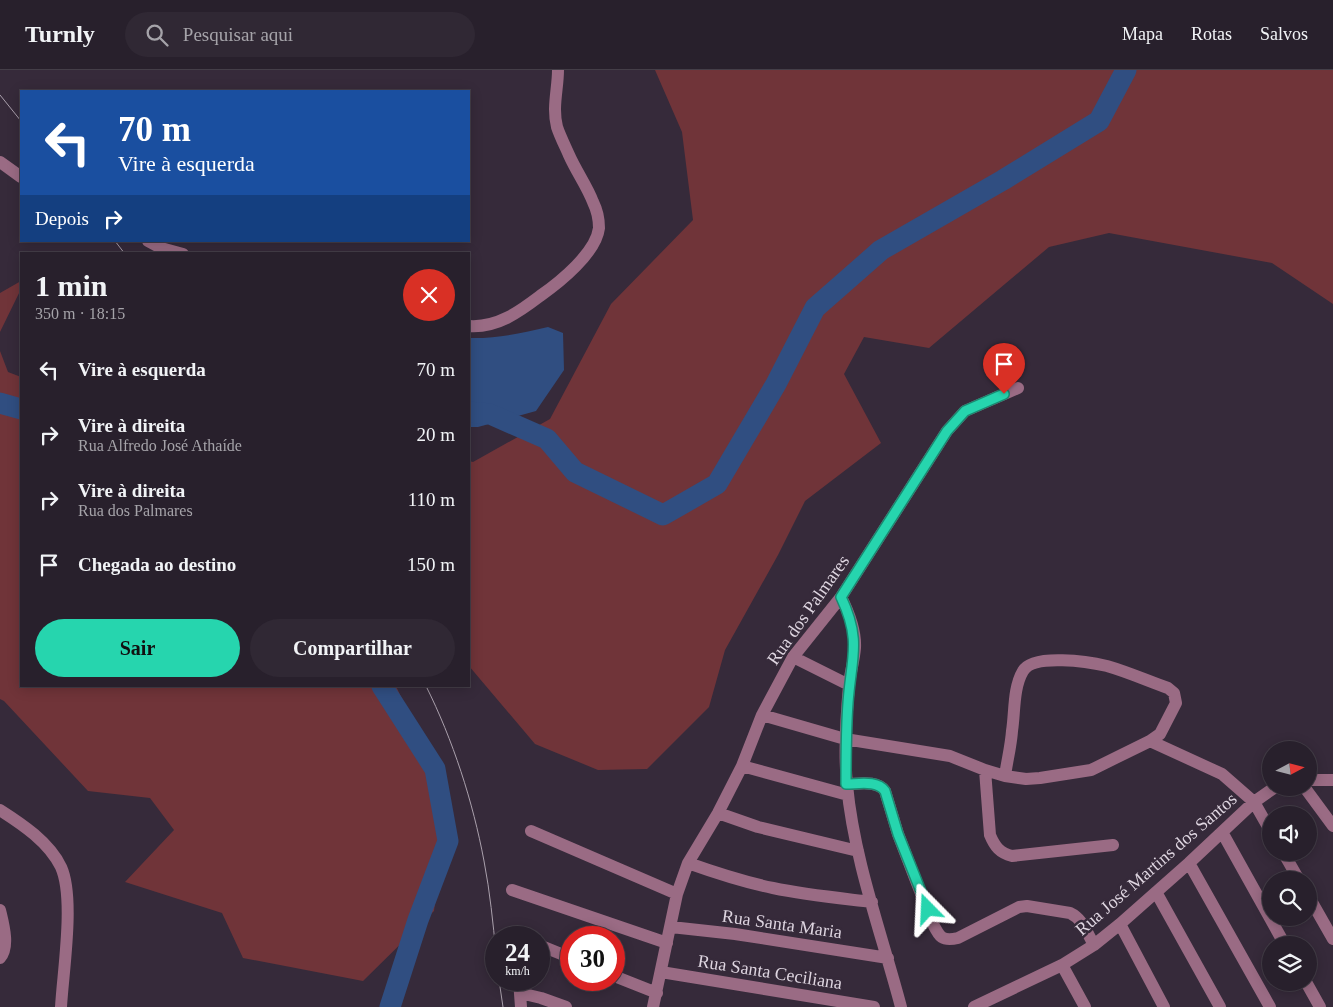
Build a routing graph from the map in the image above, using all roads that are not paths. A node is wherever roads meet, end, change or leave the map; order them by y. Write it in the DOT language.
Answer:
graph roads {
  1 [pos="558,70"];
  2 [pos="0,162"];
  3 [pos="20,176"];
  4 [pos="150,242"];
  5 [pos="175,252"];
  6 [pos="470,326"];
  7 [pos="1018,388"];
  8 [pos="841,597"];
  9 [pos="793,657"];
  10 [pos="849,685"];
  11 [pos="762,715"];
  12 [pos="845,739"];
  13 [pos="1150,742"];
  14 [pos="742,766"];
  15 [pos="985,770"];
  16 [pos="1005,776"];
  17 [pos="1318,780"];
  18 [pos="1333,780"];
  19 [pos="847,790"];
  20 [pos="1263,796"];
  21 [pos="1311,796"];
  22 [pos="1254,802"];
  23 [pos="0,810"];
  24 [pos="718,813"];
  25 [pos="1262,816"];
  26 [pos="1333,826"];
  27 [pos="532,831"];
  28 [pos="1222,832"];
  29 [pos="1113,845"];
  30 [pos="858,852"];
  31 [pos="688,863"];
  32 [pos="1188,863"];
  33 [pos="512,890"];
  34 [pos="1156,892"];
  35 [pos="677,894"];
  36 [pos="872,902"];
  37 [pos="0,910"];
  38 [pos="1317,911"];
  39 [pos="1120,924"];
  40 [pos="671,927"];
  41 [pos="1280,936"];
  42 [pos="1333,940"];
  43 [pos="667,943"];
  44 [pos="1094,944"];
  45 [pos="0,958"];
  46 [pos="888,958"];
  47 [pos="1062,965"];
  48 [pos="661,972"];
  49 [pos="625,980"];
  50 [pos="1311,991"];
  51 [pos="520,993"];
  52 [pos="657,993"];
  53 [pos="993,1003"];
  54 [pos="61,1007"];
  55 [pos="521,1007"];
  56 [pos="566,1007"];
  57 [pos="653,1007"];
  58 [pos="874,1007"];
  59 [pos="901,1007"];
  60 [pos="974,1007"];
  61 [pos="1085,1007"];
  62 [pos="1164,1007"];
  63 [pos="1220,1007"];
  64 [pos="1270,1007"];
  65 [pos="1320,1007"];
  1 -- 6 [label="street"];
  2 -- 3 [label="street"];
  4 -- 5 [label="street"];
  7 -- 8 [label="street, Rua dos Palmares"];
  8 -- 9 [label="street, Rua dos Palmares"];
  8 -- 10 [label="street"];
  9 -- 10 [label="street"];
  9 -- 11 [label="street, Rua dos Palmares"];
  10 -- 12 [label="street"];
  11 -- 12 [label="street"];
  11 -- 14 [label="street, Rua dos Palmares"];
  12 -- 15 [label="street"];
  12 -- 19 [label="street"];
  13 -- 16 [label="street"];
  13 -- 16 [label="street"];
  13 -- 22 [label="street"];
  14 -- 19 [label="street"];
  14 -- 24 [label="street, Rua dos Palmares"];
  15 -- 16 [label="street"];
  15 -- 29 [label="street"];
  17 -- 18 [label="street"];
  19 -- 30 [label="street"];
  19 -- 44 [label="street"];
  20 -- 22 [label="street, Rua José Martins dos Santos"];
  21 -- 26 [label="street"];
  22 -- 25 [label="street, Rua José Martins dos Santos"];
  22 -- 28 [label="street, Rua José Martins dos Santos"];
  23 -- 54 [label="street"];
  24 -- 30 [label="street"];
  24 -- 31 [label="street, Rua dos Palmares"];
  27 -- 35 [label="street"];
  28 -- 32 [label="street, Rua José Martins dos Santos"];
  28 -- 41 [label="street"];
  30 -- 36 [label="street"];
  31 -- 35 [label="street, Rua dos Palmares"];
  31 -- 36 [label="street"];
  32 -- 34 [label="street, Rua José Martins dos Santos"];
  32 -- 64 [label="street"];
  33 -- 43 [label="street"];
  34 -- 39 [label="street, Rua José Martins dos Santos"];
  34 -- 63 [label="street"];
  35 -- 40 [label="street, Rua dos Palmares"];
  36 -- 46 [label="street"];
  37 -- 45 [label="street"];
  38 -- 42 [label="street"];
  39 -- 44 [label="street, Rua José Martins dos Santos"];
  39 -- 62 [label="street"];
  40 -- 43 [label="street, Rua dos Palmares"];
  40 -- 46 [label="street, Rua Santa Maria"];
  43 -- 48 [label="street, Rua dos Palmares"];
  44 -- 47 [label="street, Rua José Martins dos Santos"];
  46 -- 59 [label="street"];
  47 -- 53 [label="street, Rua José Martins dos Santos"];
  47 -- 61 [label="street"];
  48 -- 52 [label="street, Rua dos Palmares"];
  48 -- 58 [label="street, Rua Santa Ceciliana"];
  49 -- 52 [label="street"];
  50 -- 65 [label="street"];
  51 -- 55 [label="street"];
  51 -- 56 [label="street"];
  52 -- 57 [label="street, Rua dos Palmares"];
  53 -- 60 [label="street, Rua José Martins dos Santos"];
}
